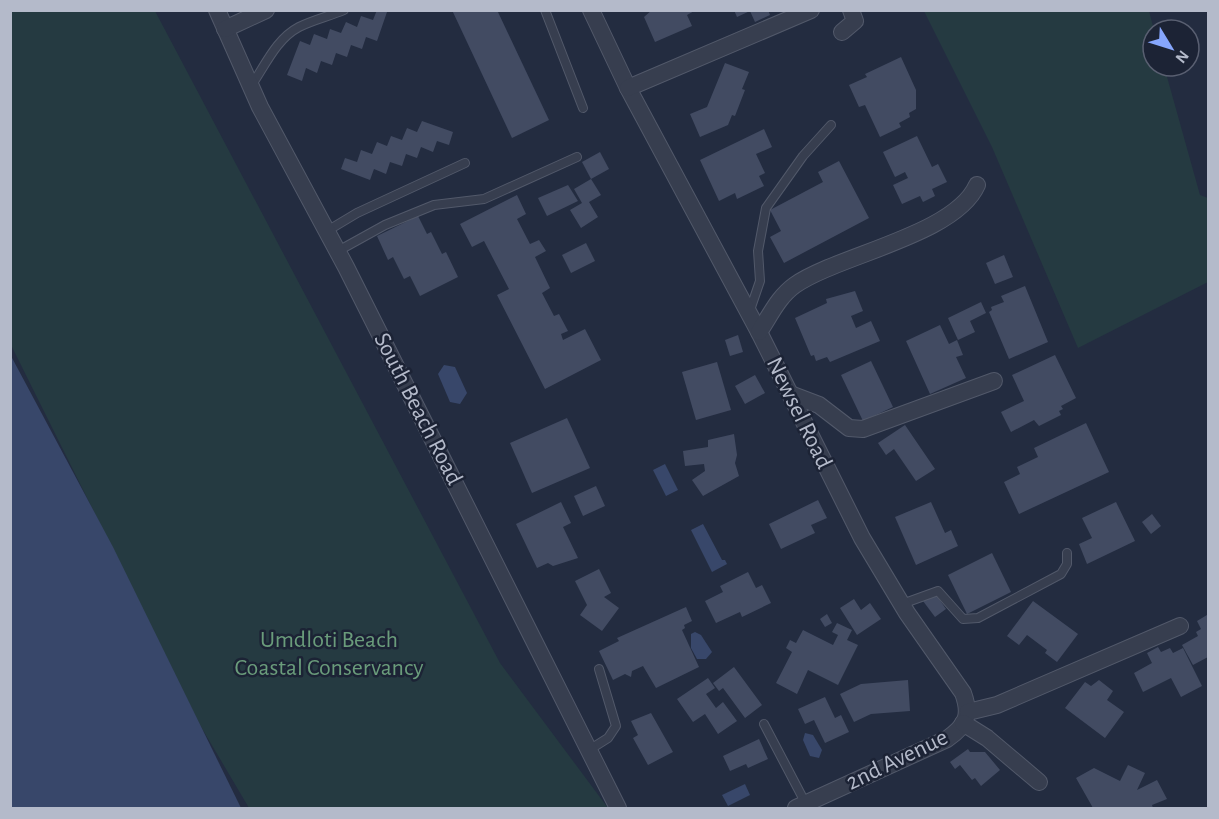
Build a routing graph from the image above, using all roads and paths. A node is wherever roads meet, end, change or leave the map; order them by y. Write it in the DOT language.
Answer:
graph roads {
  1 [pos="217,10"];
  2 [pos="266,10"];
  3 [pos="344,10"];
  4 [pos="545,10"];
  5 [pos="591,10"];
  6 [pos="811,10"];
  7 [pos="851,10"];
  8 [pos="225,29"];
  9 [pos="842,32"];
  10 [pos="250,86"];
  11 [pos="628,88"];
  12 [pos="583,108"];
  13 [pos="831,125"];
  14 [pos="577,157"];
  15 [pos="465,163"];
  16 [pos="976,185"];
  17 [pos="327,231"];
  18 [pos="338,251"];
  19 [pos="748,314"];
  20 [pos="759,332"];
  21 [pos="994,381"];
  22 [pos="790,394"];
  23 [pos="1067,553"];
  24 [pos="902,604"];
  25 [pos="1180,626"];
  26 [pos="599,669"];
  27 [pos="966,718"];
  28 [pos="764,724"];
  29 [pos="589,750"];
  30 [pos="1040,782"];
  31 [pos="801,806"];
  32 [pos="618,808"];
  1 -- 8 [label="street, South Beach Road"];
  2 -- 8 [label="street"];
  3 -- 10 [label="lane"];
  4 -- 12 [label="lane"];
  5 -- 11 [label="street, Newsel Road"];
  6 -- 11 [label="street"];
  7 -- 9 [label="street"];
  8 -- 10 [label="street, South Beach Road"];
  10 -- 17 [label="street, South Beach Road"];
  11 -- 19 [label="street, Newsel Road"];
  13 -- 19 [label="lane"];
  14 -- 18 [label="lane"];
  15 -- 17 [label="lane"];
  16 -- 20 [label="street"];
  17 -- 18 [label="street, South Beach Road"];
  18 -- 29 [label="street, South Beach Road"];
  19 -- 20 [label="street, Newsel Road"];
  20 -- 22 [label="street, Newsel Road"];
  21 -- 22 [label="street"];
  22 -- 24 [label="street, Newsel Road"];
  23 -- 24 [label="lane"];
  24 -- 27 [label="street, Newsel Road"];
  25 -- 27 [label="street"];
  26 -- 29 [label="lane"];
  27 -- 30 [label="street"];
  27 -- 31 [label="street, 2nd Avenue"];
  28 -- 31 [label="lane"];
  29 -- 32 [label="street, South Beach Road"];
}
